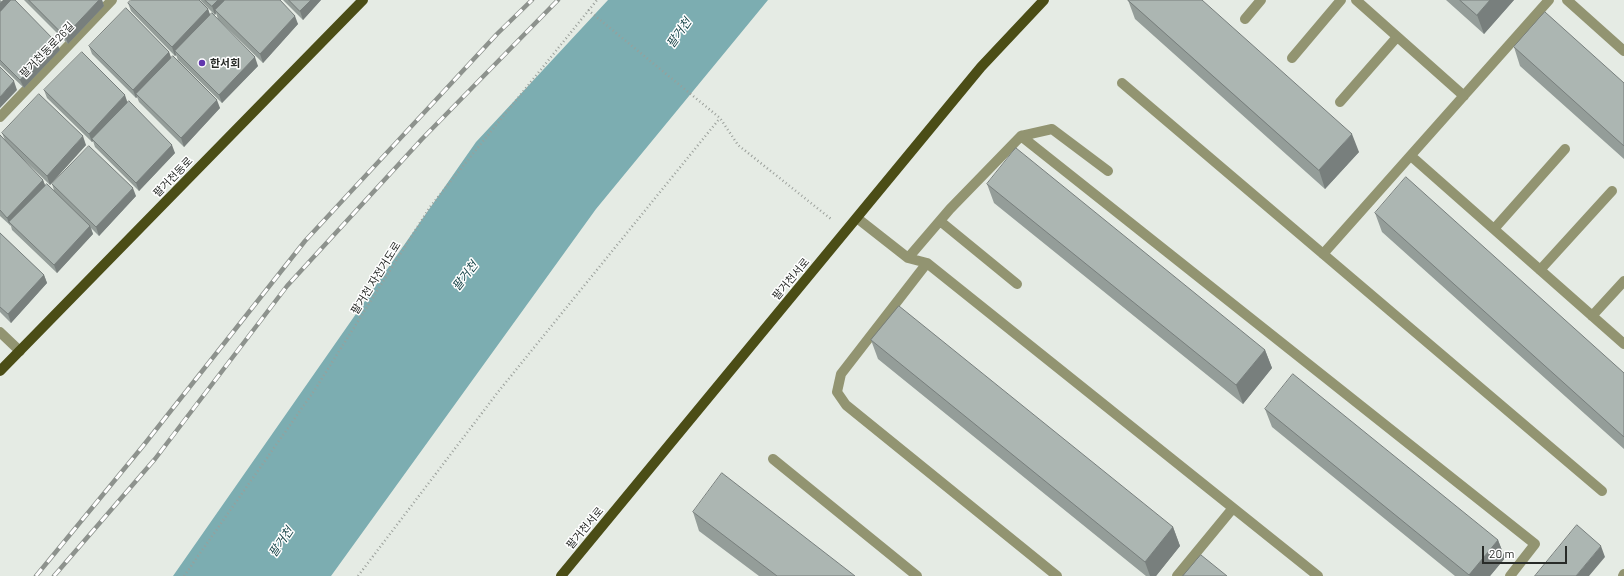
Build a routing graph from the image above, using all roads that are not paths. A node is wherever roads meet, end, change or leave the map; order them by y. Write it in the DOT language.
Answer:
graph roads {
  1 [pos="112,0"];
  2 [pos="363,0"];
  3 [pos="1044,0"];
  4 [pos="1261,0"];
  5 [pos="1341,0"];
  6 [pos="1356,0"];
  7 [pos="1549,0"];
  8 [pos="1572,2"];
  9 [pos="1245,19"];
  10 [pos="1397,37"];
  11 [pos="1624,51"];
  12 [pos="1292,58"];
  13 [pos="1122,83"];
  14 [pos="1464,96"];
  15 [pos="1340,102"];
  16 [pos="0,117"];
  17 [pos="1021,136"];
  18 [pos="1565,149"];
  19 [pos="1411,156"];
  20 [pos="1108,171"];
  21 [pos="1612,191"];
  22 [pos="857,218"];
  23 [pos="940,221"];
  24 [pos="1494,229"];
  25 [pos="1323,254"];
  26 [pos="908,258"];
  27 [pos="927,263"];
  28 [pos="1540,270"];
  29 [pos="1624,281"];
  30 [pos="1017,284"];
  31 [pos="1592,316"];
  32 [pos="0,332"];
  33 [pos="1624,344"];
  34 [pos="20,351"];
  35 [pos="0,371"];
  36 [pos="773,459"];
  37 [pos="1602,490"];
  38 [pos="1233,508"];
  39 [pos="561,576"];
  40 [pos="917,576"];
  41 [pos="1057,576"];
  42 [pos="1177,576"];
  43 [pos="1318,576"];
  44 [pos="1510,576"];
  1 -- 16 [label="street, 팔거천동로26길"];
  2 -- 34 [label="main road, 팔거천동로"];
  3 -- 22 [label="main road, 팔거천서로"];
  4 -- 9 [label="street"];
  5 -- 12 [label="street"];
  6 -- 10 [label="street"];
  7 -- 14 [label="street"];
  8 -- 11 [label="street"];
  10 -- 14 [label="street"];
  10 -- 15 [label="street"];
  13 -- 25 [label="street"];
  14 -- 19 [label="street"];
  17 -- 20 [label="street"];
  17 -- 23 [label="street"];
  17 -- 44 [label="street"];
  18 -- 24 [label="street"];
  19 -- 24 [label="street"];
  19 -- 25 [label="street"];
  21 -- 28 [label="street"];
  22 -- 26 [label="street"];
  22 -- 39 [label="main road, 팔거천서로"];
  23 -- 26 [label="street"];
  23 -- 30 [label="street"];
  24 -- 28 [label="street"];
  25 -- 37 [label="street"];
  26 -- 27 [label="street"];
  27 -- 38 [label="street"];
  27 -- 41 [label="street"];
  28 -- 31 [label="street"];
  29 -- 31 [label="street"];
  31 -- 33 [label="street"];
  32 -- 34 [label="street"];
  34 -- 35 [label="main road, 팔거천동로"];
  36 -- 40 [label="street"];
  38 -- 42 [label="street"];
  38 -- 43 [label="street"];
}
